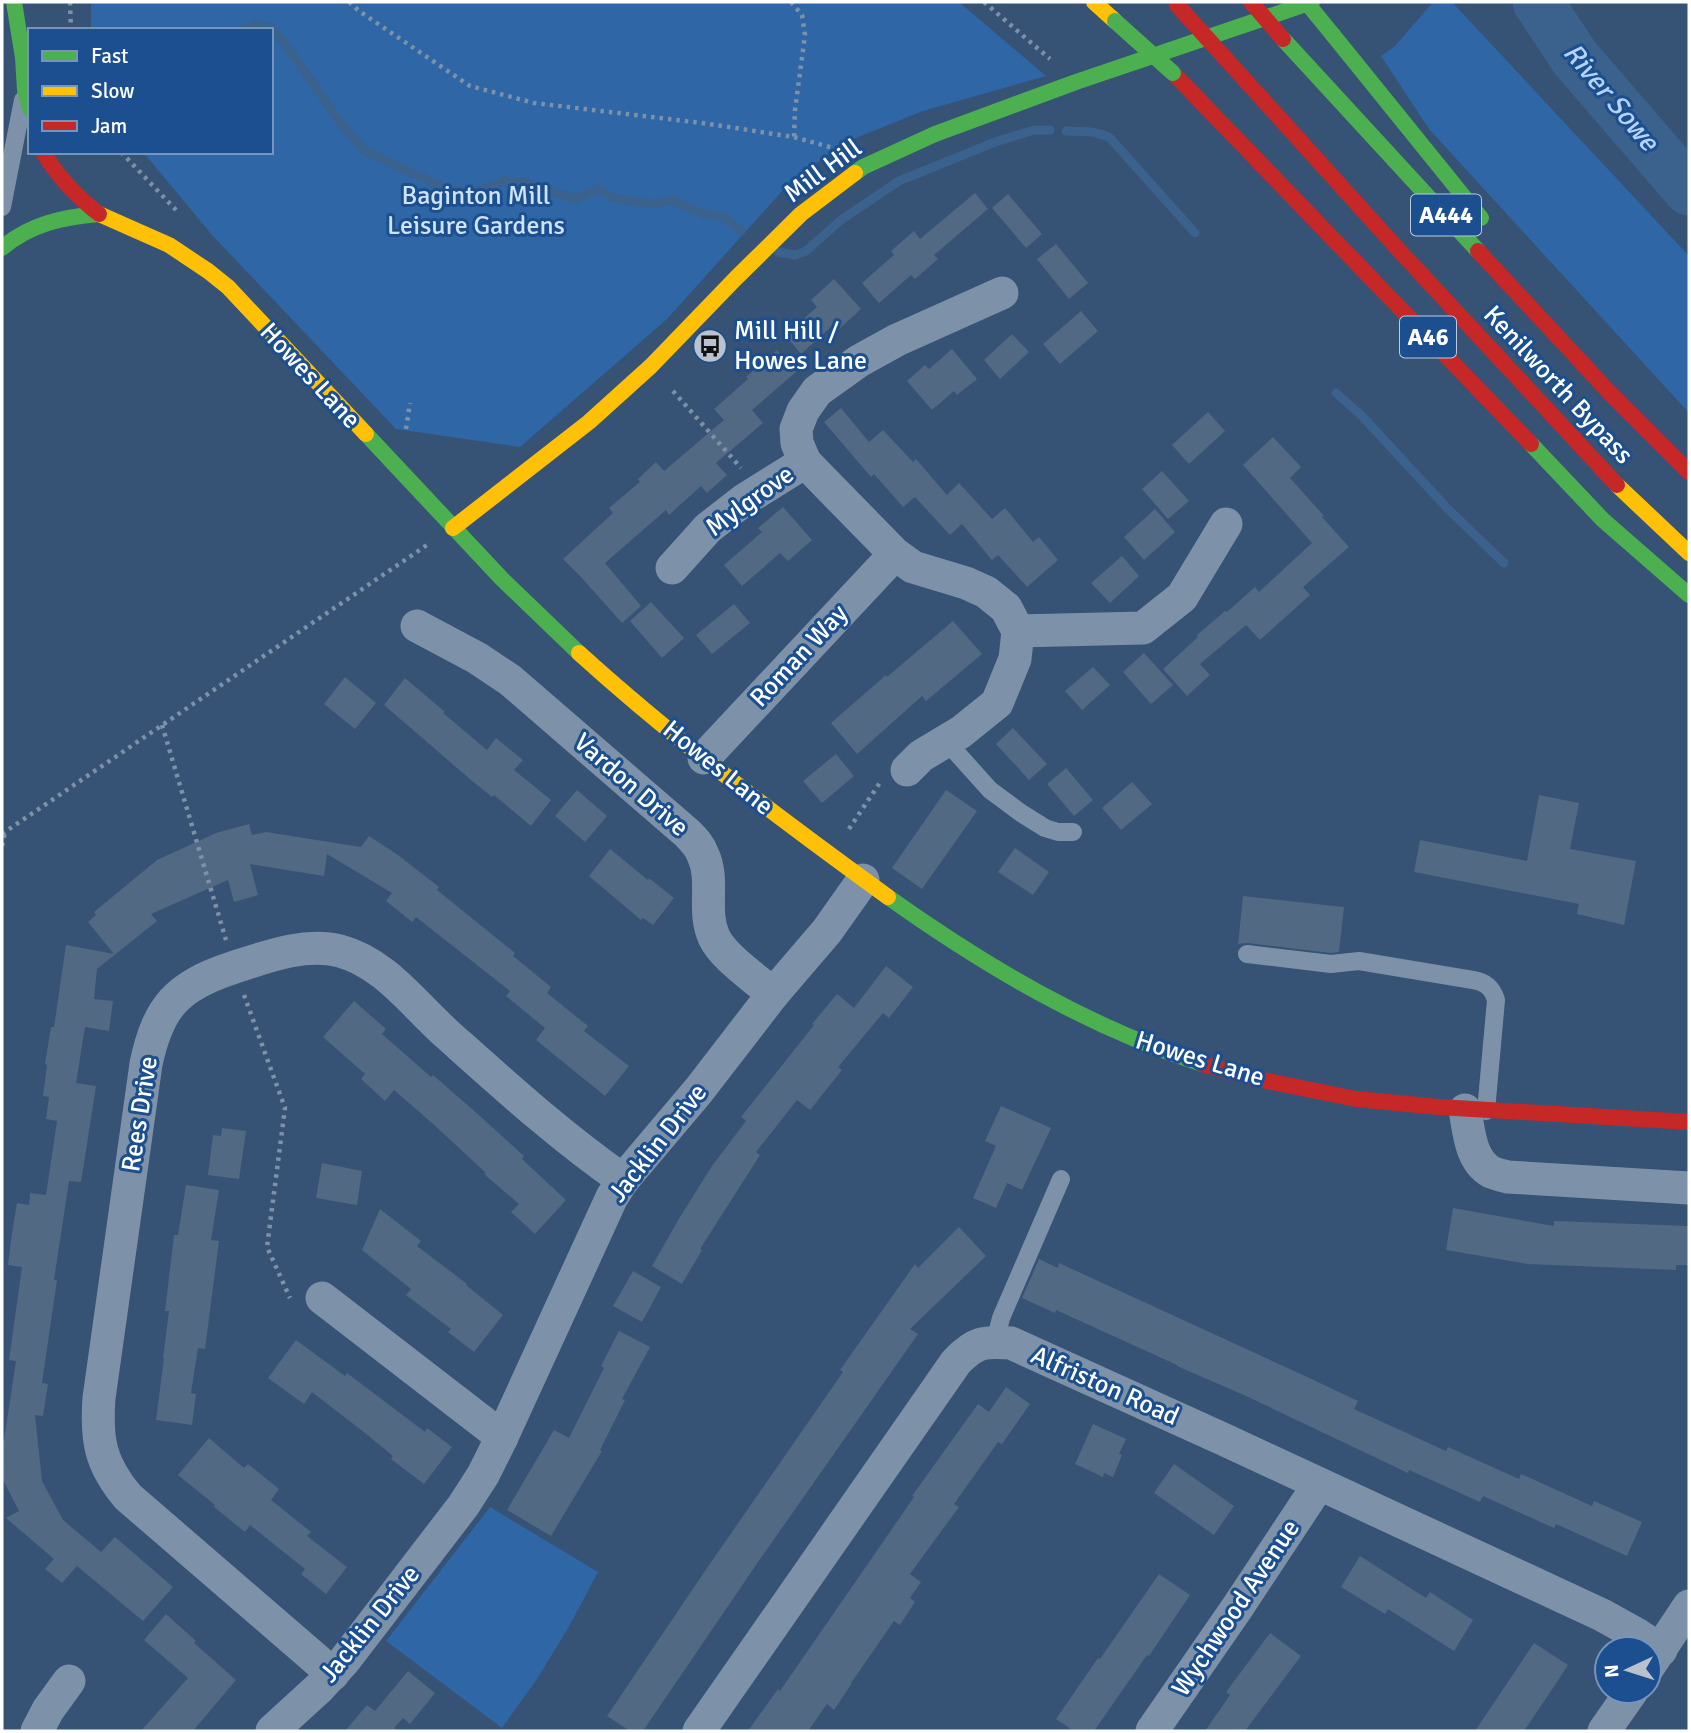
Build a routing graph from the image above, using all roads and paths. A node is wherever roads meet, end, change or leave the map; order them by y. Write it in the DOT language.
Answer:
graph roads {
  1 [pos="12,2"];
  2 [pos="70,2"];
  3 [pos="349,2"];
  4 [pos="791,2"];
  5 [pos="984,2"];
  6 [pos="1094,2"];
  7 [pos="1251,2"];
  8 [pos="1306,2"];
  9 [pos="1312,2"];
  10 [pos="1175,3"];
  11 [pos="71,28"];
  12 [pos="1165,39"];
  13 [pos="4,43"];
  14 [pos="1192,65"];
  15 [pos="1076,82"];
  16 [pos="25,90"];
  17 [pos="28,101"];
  18 [pos="793,136"];
  19 [pos="832,148"];
  20 [pos="44,154"];
  21 [pos="1314,180"];
  22 [pos="2,207"];
  23 [pos="99,214"];
  24 [pos="1489,229"];
  25 [pos="1396,247"];
  26 [pos="2,248"];
  27 [pos="1002,293"];
  28 [pos="1572,329"];
  29 [pos="652,366"];
  30 [pos="1608,391"];
  31 [pos="410,403"];
  32 [pos="406,430"];
  33 [pos="805,462"];
  34 [pos="1689,472"];
  35 [pos="761,490"];
  36 [pos="1226,524"];
  37 [pos="453,528"];
  38 [pos="1689,553"];
  39 [pos="895,554"];
  40 [pos="672,568"];
  41 [pos="1689,595"];
  42 [pos="417,626"];
  43 [pos="1018,631"];
  44 [pos="162,725"];
  45 [pos="946,741"];
  46 [pos="704,758"];
  47 [pos="907,770"];
  48 [pos="4,832"];
  49 [pos="1073,832"];
  50 [pos="2,846"];
  51 [pos="831,856"];
  52 [pos="863,880"];
  53 [pos="1247,954"];
  54 [pos="234,967"];
  55 [pos="773,994"];
  56 [pos="1475,1111"];
  57 [pos="1689,1122"];
  58 [pos="1061,1179"];
  59 [pos="623,1180"];
  60 [pos="1689,1188"];
  61 [pos="322,1298"];
  62 [pos="995,1342"];
  63 [pos="502,1437"];
  64 [pos="1320,1484"];
  65 [pos="1673,1637"];
  66 [pos="332,1674"];
  67 [pos="69,1681"];
  68 [pos="1622,1705"];
  69 [pos="37,1731"];
  70 [pos="272,1731"];
  71 [pos="699,1731"];
  72 [pos="1152,1731"];
  73 [pos="1604,1731"];
  1 -- 13 [label="main road"];
  1 -- 16 [label="main road"];
  2 -- 11 [label="path"];
  3 -- 18 [label="path"];
  4 -- 18 [label="path"];
  5 -- 15 [label="path"];
  6 -- 41 [label="main road, A46, bridge"];
  7 -- 30 [label="main road, A444, bridge"];
  8 -- 24 [label="main road, bridge"];
  9 -- 15 [label="main road, Mill Hill"];
  10 -- 25 [label="main road, A444, bridge"];
  12 -- 14 [label="main road"];
  15 -- 29 [label="main road, Mill Hill"];
  16 -- 17 [label="main road"];
  16 -- 22 [label="lane"];
  18 -- 19 [label="path"];
  20 -- 23 [label="main road"];
  21 -- 25 [label="main road, A46"];
  23 -- 26 [label="main road"];
  23 -- 37 [label="main road, Howes Lane"];
  25 -- 38 [label="main road, Kenilworth Bypass / A46"];
  27 -- 33 [label="street, Mylgrove"];
  28 -- 30 [label="main road"];
  29 -- 35 [label="path"];
  29 -- 37 [label="main road, Mill Hill"];
  30 -- 34 [label="main road, Kenilworth Bypass"];
  31 -- 32 [label="path"];
  33 -- 35 [label="street, Mylgrove"];
  33 -- 39 [label="street"];
  35 -- 40 [label="street, Mylgrove"];
  36 -- 43 [label="street"];
  37 -- 44 [label="path"];
  37 -- 46 [label="main road, Howes Lane"];
  39 -- 43 [label="street"];
  39 -- 46 [label="street, Roman Way"];
  42 -- 55 [label="street, Vardon Drive"];
  43 -- 45 [label="street"];
  44 -- 48 [label="path"];
  44 -- 54 [label="path"];
  45 -- 47 [label="street"];
  45 -- 49 [label="lane"];
  46 -- 51 [label="main road, Howes Lane"];
  47 -- 51 [label="path"];
  48 -- 50 [label="path"];
  51 -- 52 [label="main road, Howes Lane"];
  52 -- 55 [label="street, Jacklin Drive"];
  52 -- 56 [label="main road, Howes Lane"];
  53 -- 56 [label="lane"];
  54 -- 59 [label="street, Rees Drive"];
  54 -- 61 [label="path"];
  54 -- 66 [label="street, Rees Drive"];
  55 -- 59 [label="street, Jacklin Drive"];
  56 -- 57 [label="main road, Howes Lane"];
  56 -- 60 [label="street"];
  58 -- 62 [label="lane"];
  59 -- 63 [label="street, Jacklin Drive"];
  61 -- 63 [label="street"];
  62 -- 64 [label="street, Alfriston Road"];
  62 -- 71 [label="street"];
  63 -- 66 [label="street, Jacklin Drive"];
  64 -- 65 [label="street, Alfriston Road"];
  64 -- 72 [label="street, Wychwood Avenue"];
  66 -- 70 [label="street, Jacklin Drive"];
  67 -- 69 [label="street"];
  68 -- 73 [label="street"];
}
